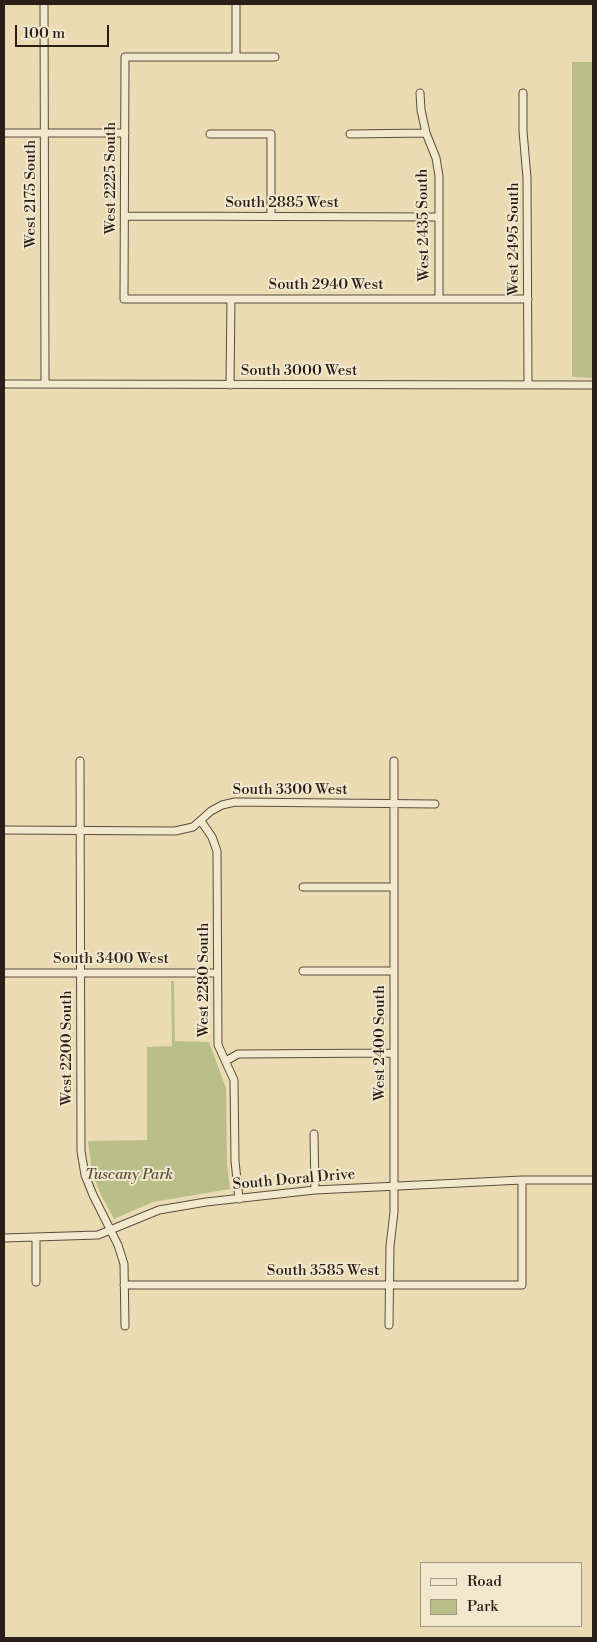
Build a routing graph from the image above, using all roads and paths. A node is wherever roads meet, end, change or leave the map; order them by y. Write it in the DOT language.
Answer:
graph roads {
  1 [pos="44,4"];
  2 [pos="236,4"];
  3 [pos="236,57"];
  4 [pos="275,57"];
  5 [pos="420,92"];
  6 [pos="523,93"];
  7 [pos="4,133"];
  8 [pos="45,133"];
  9 [pos="125,133"];
  10 [pos="210,134"];
  11 [pos="350,134"];
  12 [pos="426,134"];
  13 [pos="125,216"];
  14 [pos="271,216"];
  15 [pos="439,217"];
  16 [pos="124,299"];
  17 [pos="231,299"];
  18 [pos="440,299"];
  19 [pos="528,299"];
  20 [pos="4,384"];
  21 [pos="45,384"];
  22 [pos="230,384"];
  23 [pos="528,385"];
  24 [pos="593,385"];
  25 [pos="80,761"];
  26 [pos="394,761"];
  27 [pos="394,803"];
  28 [pos="435,804"];
  29 [pos="201,821"];
  30 [pos="4,830"];
  31 [pos="80,830"];
  32 [pos="303,887"];
  33 [pos="394,887"];
  34 [pos="303,971"];
  35 [pos="394,971"];
  36 [pos="4,973"];
  37 [pos="81,973"];
  38 [pos="217,974"];
  39 [pos="394,1053"];
  40 [pos="226,1061"];
  41 [pos="314,1134"];
  42 [pos="522,1180"];
  43 [pos="593,1180"];
  44 [pos="394,1187"];
  45 [pos="315,1190"];
  46 [pos="238,1199"];
  47 [pos="110,1231"];
  48 [pos="36,1236"];
  49 [pos="4,1238"];
  50 [pos="36,1282"];
  51 [pos="124,1284"];
  52 [pos="389,1285"];
  53 [pos="389,1325"];
  54 [pos="125,1326"];
  1 -- 8 [label="street, West 2175 South"];
  2 -- 3 [label="street"];
  3 -- 4 [label="street"];
  3 -- 9 [label="street, West 2225 South"];
  5 -- 12 [label="street, West 2435 South"];
  6 -- 19 [label="street, West 2495 South"];
  7 -- 8 [label="street"];
  8 -- 9 [label="street"];
  8 -- 21 [label="street, West 2175 South"];
  9 -- 13 [label="street, West 2225 South"];
  10 -- 14 [label="street"];
  11 -- 12 [label="street"];
  12 -- 15 [label="street, West 2435 South"];
  13 -- 14 [label="street, South 2885 West"];
  13 -- 16 [label="street, West 2225 South"];
  14 -- 15 [label="street, South 2885 West"];
  15 -- 18 [label="street, West 2435 South"];
  16 -- 17 [label="street, South 2940 West"];
  17 -- 18 [label="street, South 2940 West"];
  17 -- 22 [label="street"];
  18 -- 19 [label="street, South 2940 West"];
  19 -- 23 [label="street, West 2495 South"];
  20 -- 21 [label="street, South 3000 West"];
  21 -- 22 [label="street, South 3000 West"];
  22 -- 23 [label="street, South 3000 West"];
  23 -- 24 [label="street, South 3000 West"];
  25 -- 31 [label="street, West 2200 South"];
  26 -- 27 [label="street, West 2400 South"];
  27 -- 28 [label="street, South 3300 West"];
  27 -- 29 [label="street, South 3300 West"];
  27 -- 33 [label="street, West 2400 South"];
  29 -- 31 [label="street, South 3300 West"];
  29 -- 38 [label="street, West 2280 South"];
  30 -- 31 [label="street, South 3300 West"];
  31 -- 37 [label="street, West 2200 South"];
  32 -- 33 [label="street"];
  33 -- 35 [label="street, West 2400 South"];
  34 -- 35 [label="street"];
  35 -- 39 [label="street, West 2400 South"];
  36 -- 37 [label="street, South 3400 West"];
  37 -- 38 [label="street, South 3400 West"];
  37 -- 47 [label="street, West 2200 South"];
  38 -- 40 [label="street, West 2280 South"];
  39 -- 40 [label="street"];
  39 -- 44 [label="street, West 2400 South"];
  40 -- 46 [label="street, West 2280 South"];
  41 -- 45 [label="street"];
  42 -- 43 [label="street, South Doral Drive"];
  42 -- 44 [label="street, South Doral Drive"];
  42 -- 52 [label="street, South 3585 West"];
  44 -- 45 [label="street, South Doral Drive"];
  44 -- 52 [label="street, West 2400 South"];
  45 -- 46 [label="street, South Doral Drive"];
  46 -- 47 [label="street, South Doral Drive"];
  47 -- 48 [label="street, South Doral Drive"];
  47 -- 51 [label="street, West 2200 South"];
  48 -- 49 [label="street, South Doral Drive"];
  48 -- 50 [label="street"];
  51 -- 52 [label="street, South 3585 West"];
  51 -- 54 [label="street, West 2200 South"];
  52 -- 53 [label="street, West 2400 South"];
}
